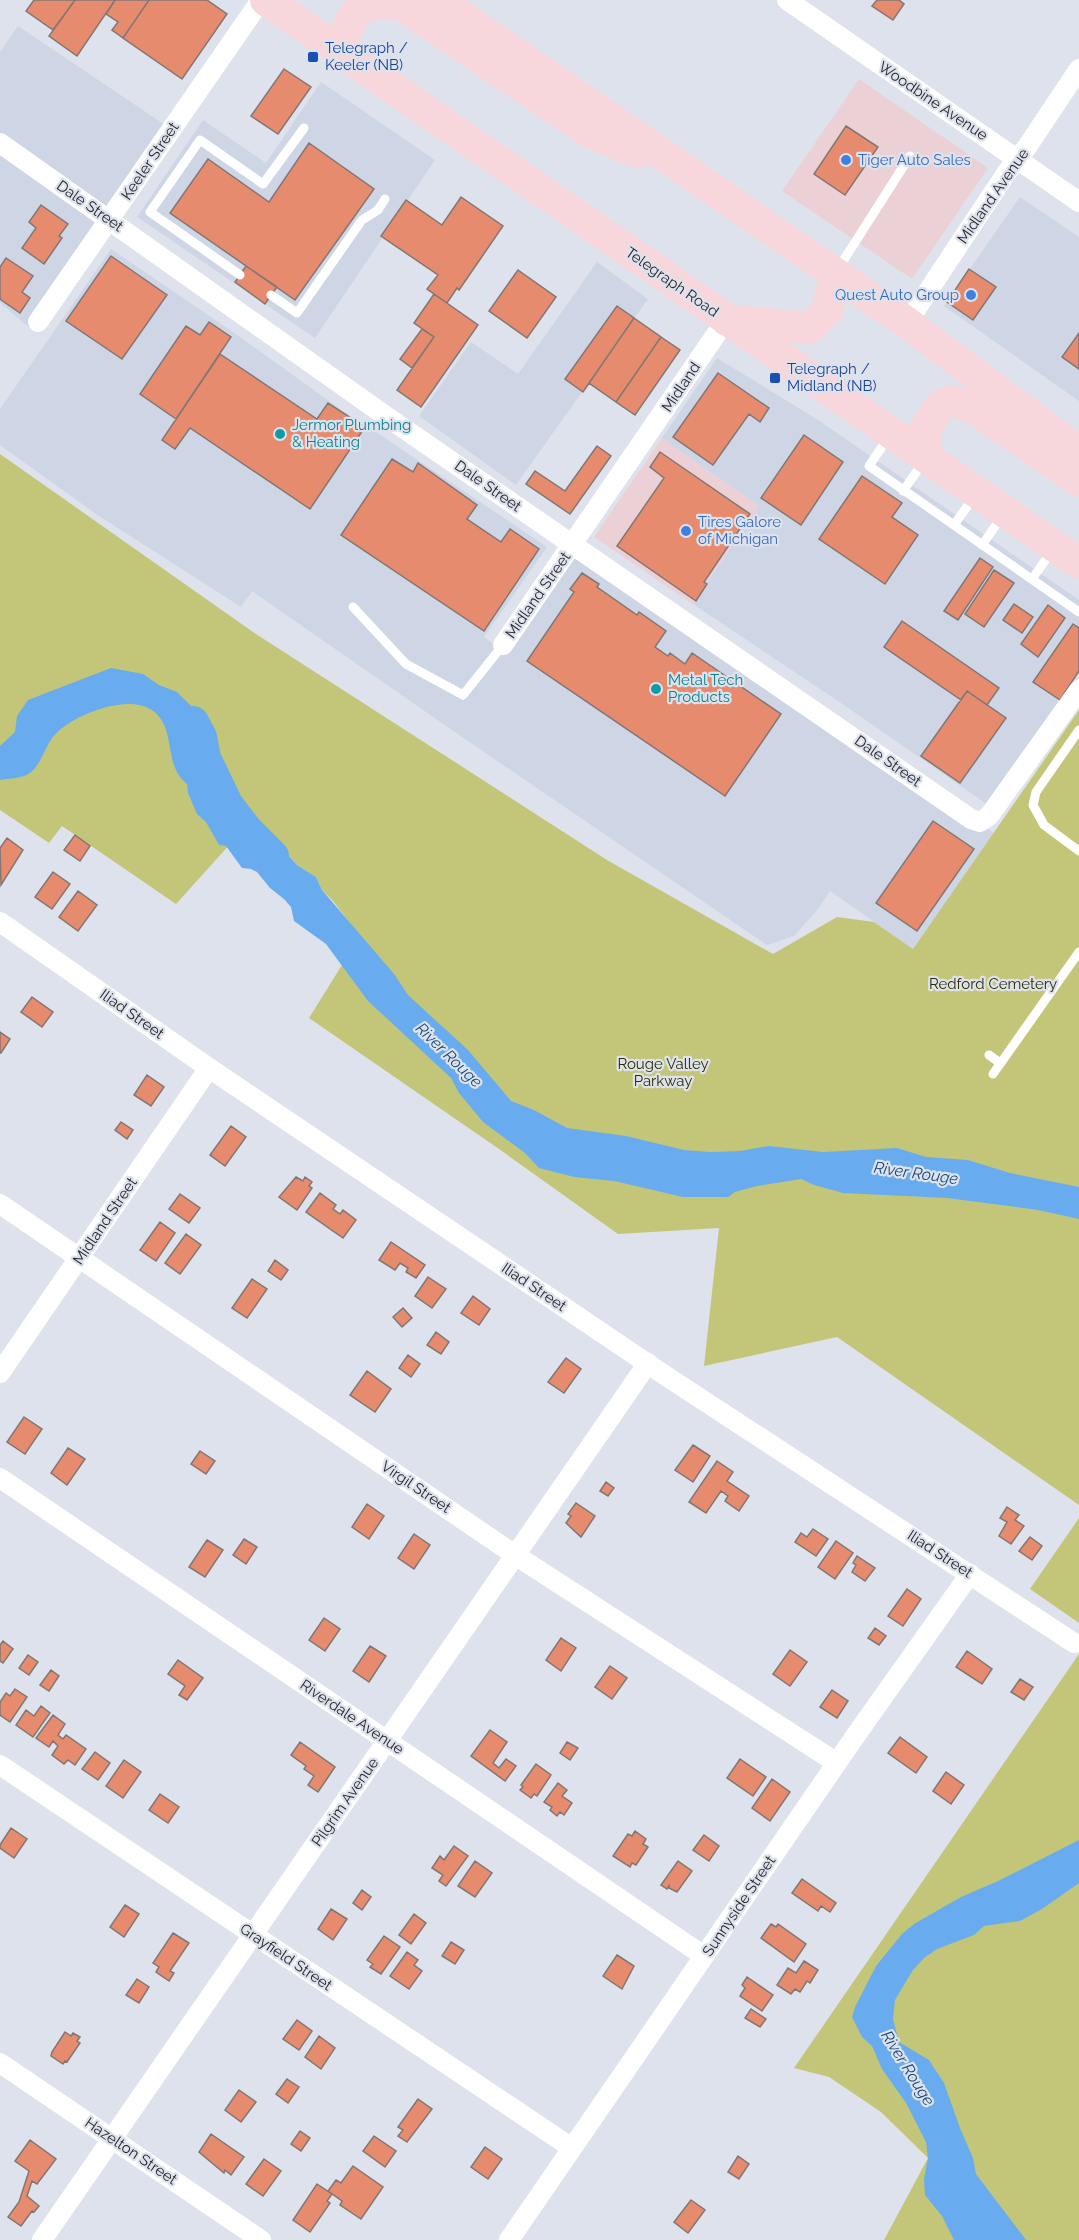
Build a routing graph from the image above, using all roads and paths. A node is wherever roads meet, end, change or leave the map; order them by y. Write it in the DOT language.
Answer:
graph roads {
  1 [pos="261,0"];
  2 [pos="266,0"];
  3 [pos="438,0"];
  4 [pos="787,0"];
  5 [pos="341,53"];
  6 [pos="1079,69"];
  7 [pos="304,128"];
  8 [pos="0,143"];
  9 [pos="910,156"];
  10 [pos="1017,158"];
  11 [pos="693,175"];
  12 [pos="385,199"];
  13 [pos="1079,202"];
  14 [pos="110,220"];
  15 [pos="240,274"];
  16 [pos="836,274"];
  17 [pos="271,295"];
  18 [pos="726,320"];
  19 [pos="38,322"];
  20 [pos="907,323"];
  21 [pos="891,433"];
  22 [pos="1079,452"];
  23 [pos="926,457"];
  24 [pos="1079,481"];
  25 [pos="903,491"];
  26 [pos="977,492"];
  27 [pos="1005,512"];
  28 [pos="954,525"];
  29 [pos="573,545"];
  30 [pos="982,545"];
  31 [pos="1067,554"];
  32 [pos="1032,579"];
  33 [pos="353,607"];
  34 [pos="1079,612"];
  35 [pos="503,645"];
  36 [pos="1079,690"];
  37 [pos="1079,730"];
  38 [pos="1079,851"];
  39 [pos="0,922"];
  40 [pos="1079,952"];
  41 [pos="989,1054"];
  42 [pos="1000,1063"];
  43 [pos="209,1068"];
  44 [pos="993,1074"];
  45 [pos="0,1204"];
  46 [pos="80,1258"];
  47 [pos="648,1364"];
  48 [pos="0,1373"];
  49 [pos="0,1478"];
  50 [pos="515,1555"];
  51 [pos="970,1574"];
  52 [pos="1074,1643"];
  53 [pos="387,1741"];
  54 [pos="837,1763"];
  55 [pos="0,1766"];
  56 [pos="253,1935"];
  57 [pos="704,1956"];
  58 [pos="0,2063"];
  59 [pos="112,2138"];
  60 [pos="572,2148"];
  61 [pos="42,2240"];
  62 [pos="261,2240"];
  63 [pos="509,2240"];
  1 -- 14 [label="street, Keeler Street"];
  2 -- 5 [label="main road, Telegraph Road"];
  3 -- 11 [label="main road"];
  4 -- 10 [label="street, Woodbine Avenue"];
  5 -- 11 [label="main road"];
  5 -- 18 [label="main road, Telegraph Road"];
  6 -- 10 [label="street, Midland Avenue"];
  7 -- 15 [label="lane"];
  8 -- 14 [label="street, Dale Street"];
  9 -- 16 [label="lane"];
  10 -- 13 [label="street, Woodbine Avenue"];
  10 -- 20 [label="street, Midland Avenue"];
  11 -- 16 [label="main road"];
  12 -- 17 [label="lane"];
  14 -- 19 [label="street, Keeler Street"];
  14 -- 29 [label="street, Dale Street"];
  16 -- 18 [label="main road"];
  16 -- 20 [label="main road"];
  18 -- 21 [label="main road, Telegraph Road"];
  18 -- 29 [label="street, Midland"];
  20 -- 22 [label="main road"];
  21 -- 23 [label="main road, Telegraph Road"];
  21 -- 25 [label="lane"];
  23 -- 24 [label="main road"];
  23 -- 25 [label="lane"];
  23 -- 26 [label="main road, Telegraph Road"];
  25 -- 28 [label="lane"];
  26 -- 27 [label="main road, Telegraph Road"];
  26 -- 28 [label="lane"];
  27 -- 30 [label="lane"];
  27 -- 31 [label="main road, Telegraph Road"];
  28 -- 30 [label="lane"];
  29 -- 35 [label="street, Midland Street"];
  29 -- 36 [label="street, Dale Street"];
  30 -- 32 [label="lane"];
  31 -- 32 [label="lane"];
  32 -- 34 [label="lane"];
  33 -- 35 [label="lane"];
  37 -- 38 [label="lane"];
  39 -- 43 [label="street, Iliad Street"];
  40 -- 42 [label="lane"];
  41 -- 42 [label="lane"];
  42 -- 44 [label="lane"];
  43 -- 46 [label="street, Midland Street"];
  43 -- 47 [label="street, Iliad Street"];
  45 -- 46 [label="street, Virgil Street"];
  46 -- 48 [label="street, Midland Street"];
  46 -- 50 [label="street, Virgil Street"];
  47 -- 50 [label="street, Pilgrim Avenue"];
  47 -- 51 [label="street, Iliad Street"];
  49 -- 53 [label="street, Riverdale Avenue"];
  50 -- 53 [label="street, Pilgrim Avenue"];
  50 -- 54 [label="street, Virgil Street"];
  51 -- 52 [label="street, Iliad Street"];
  51 -- 54 [label="street, Sunnyside Street"];
  53 -- 56 [label="street, Pilgrim Avenue"];
  53 -- 57 [label="street, Riverdale Avenue"];
  54 -- 57 [label="street, Sunnyside Street"];
  55 -- 56 [label="street, Grayfield Street"];
  56 -- 59 [label="street, Pilgrim Avenue"];
  56 -- 60 [label="street, Grayfield Street"];
  57 -- 60 [label="street, Sunnyside Street"];
  58 -- 59 [label="street, Hazelton Street"];
  59 -- 61 [label="street, Pilgrim Avenue"];
  59 -- 62 [label="street, Hazelton Street"];
  60 -- 63 [label="street, Sunnyside Street"];
}
